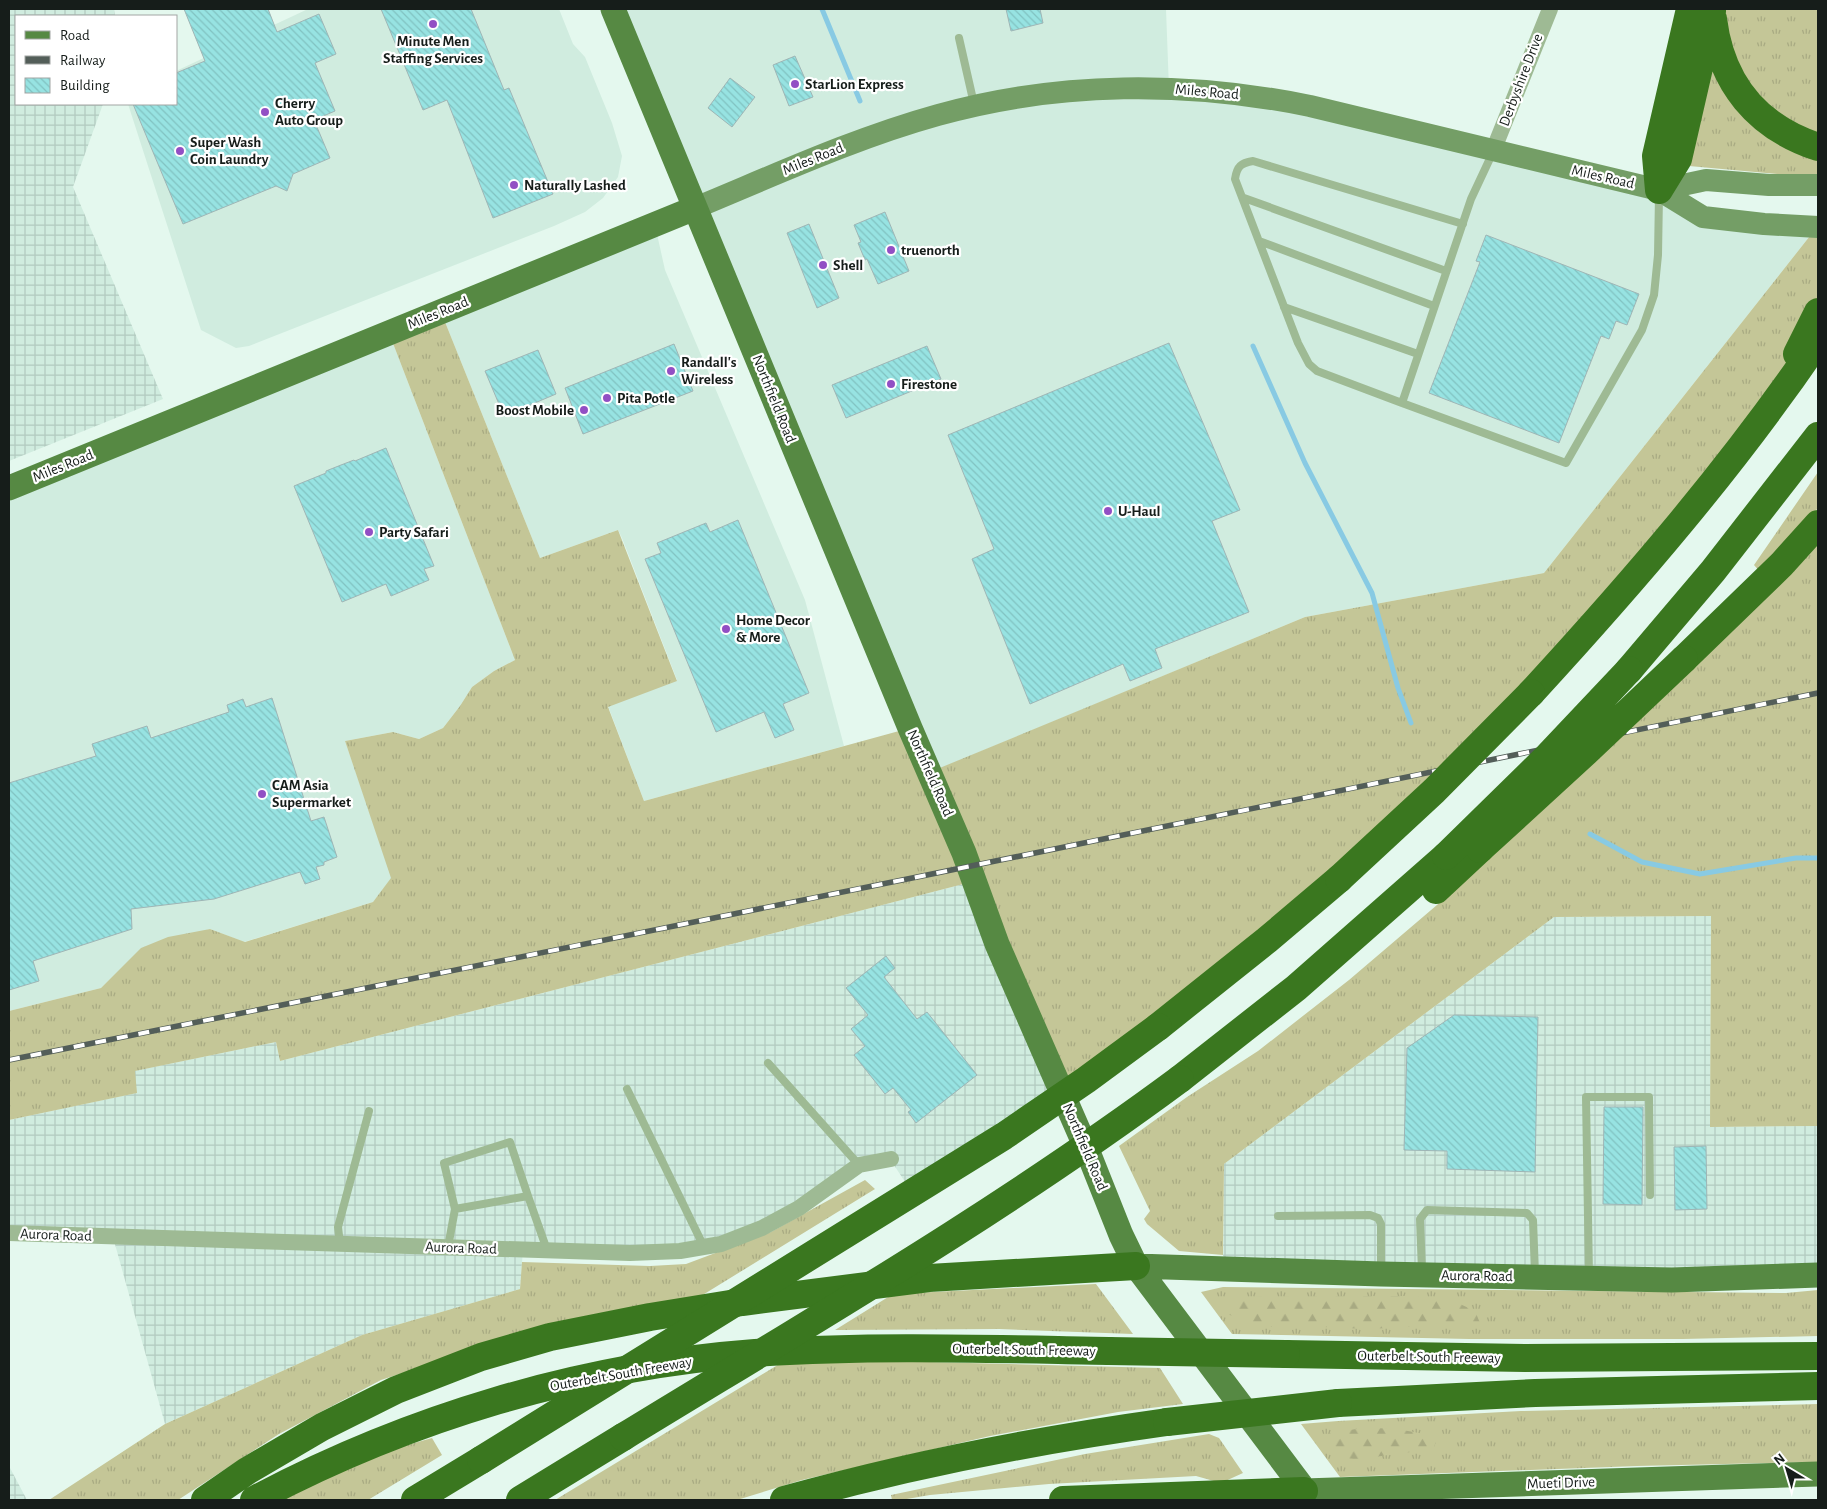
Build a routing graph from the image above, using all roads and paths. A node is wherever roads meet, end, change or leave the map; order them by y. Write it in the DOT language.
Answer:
graph roads {
  1 [pos="613,9"];
  2 [pos="1550,9"];
  3 [pos="1705,9"];
  4 [pos="959,38"];
  5 [pos="974,106"];
  6 [pos="1818,147"];
  7 [pos="1493,151"];
  8 [pos="1818,185"];
  9 [pos="1660,190"];
  10 [pos="1244,198"];
  11 [pos="695,208"];
  12 [pos="1463,224"];
  13 [pos="1818,227"];
  14 [pos="1259,241"];
  15 [pos="1446,271"];
  16 [pos="1434,306"];
  17 [pos="1284,307"];
  18 [pos="1818,312"];
  19 [pos="1818,341"];
  20 [pos="1418,354"];
  21 [pos="1402,403"];
  22 [pos="1768,411"];
  23 [pos="1818,436"];
  24 [pos="9,488"];
  25 [pos="1818,524"];
  26 [pos="1364,930"];
  27 [pos="768,1063"];
  28 [pos="627,1089"];
  29 [pos="369,1112"];
  30 [pos="891,1159"];
  31 [pos="860,1165"];
  32 [pos="1650,1195"];
  33 [pos="528,1196"];
  34 [pos="455,1209"];
  35 [pos="1278,1216"];
  36 [pos="9,1233"];
  37 [pos="340,1244"];
  38 [pos="448,1247"];
  39 [pos="704,1247"];
  40 [pos="547,1250"];
  41 [pos="1136,1266"];
  42 [pos="1381,1274"];
  43 [pos="1422,1275"];
  44 [pos="1818,1275"];
  45 [pos="1535,1277"];
  46 [pos="1589,1278"];
  47 [pos="1818,1356"];
  48 [pos="1818,1386"];
  49 [pos="1818,1474"];
  50 [pos="1308,1496"];
  51 [pos="205,1500"];
  52 [pos="254,1500"];
  53 [pos="415,1500"];
  54 [pos="520,1500"];
  55 [pos="784,1500"];
  56 [pos="1063,1500"];
  1 -- 11 [label="main road, Northfield Road"];
  2 -- 7 [label="street, Derbyshire Drive"];
  3 -- 6 [label="highway"];
  3 -- 9 [label="highway"];
  4 -- 5 [label="lane"];
  5 -- 7 [label="main road, Miles Road"];
  5 -- 11 [label="main road, Miles Road"];
  7 -- 9 [label="main road, Miles Road"];
  7 -- 12 [label="lane"];
  8 -- 9 [label="main road, Miles Road"];
  9 -- 13 [label="main road, Miles Road"];
  9 -- 21 [label="lane"];
  10 -- 12 [label="lane"];
  10 -- 14 [label="lane"];
  10 -- 15 [label="lane"];
  11 -- 24 [label="main road, Miles Road"];
  11 -- 41 [label="main road, Northfield Road"];
  12 -- 15 [label="lane"];
  14 -- 16 [label="lane"];
  14 -- 17 [label="lane"];
  15 -- 16 [label="lane"];
  16 -- 20 [label="lane"];
  17 -- 20 [label="lane"];
  17 -- 21 [label="lane"];
  18 -- 22 [label="highway"];
  19 -- 22 [label="highway"];
  20 -- 21 [label="lane"];
  22 -- 53 [label="highway, bridge"];
  23 -- 26 [label="highway, bridge"];
  25 -- 26 [label="highway, bridge"];
  26 -- 54 [label="highway, bridge"];
  27 -- 31 [label="lane"];
  28 -- 39 [label="lane"];
  29 -- 37 [label="lane"];
  30 -- 31 [label="street, Aurora Road"];
  31 -- 39 [label="street, Aurora Road"];
  32 -- 46 [label="lane"];
  33 -- 34 [label="lane"];
  33 -- 34 [label="lane"];
  33 -- 40 [label="lane"];
  34 -- 38 [label="lane"];
  35 -- 42 [label="lane"];
  36 -- 37 [label="street, Aurora Road"];
  37 -- 38 [label="street, Aurora Road"];
  38 -- 40 [label="street, Aurora Road"];
  39 -- 40 [label="street, Aurora Road"];
  41 -- 42 [label="main road, Aurora Road"];
  41 -- 50 [label="main road, Northfield Road"];
  41 -- 51 [label="highway"];
  42 -- 43 [label="main road, Aurora Road"];
  43 -- 45 [label="main road, Aurora Road"];
  43 -- 45 [label="lane"];
  44 -- 46 [label="main road, Aurora Road"];
  45 -- 46 [label="main road, Aurora Road"];
  47 -- 52 [label="highway, Outerbelt South Freeway, bridge"];
  48 -- 55 [label="highway, bridge"];
  49 -- 50 [label="main road, Mueti Drive"];
  50 -- 56 [label="highway"];
}
